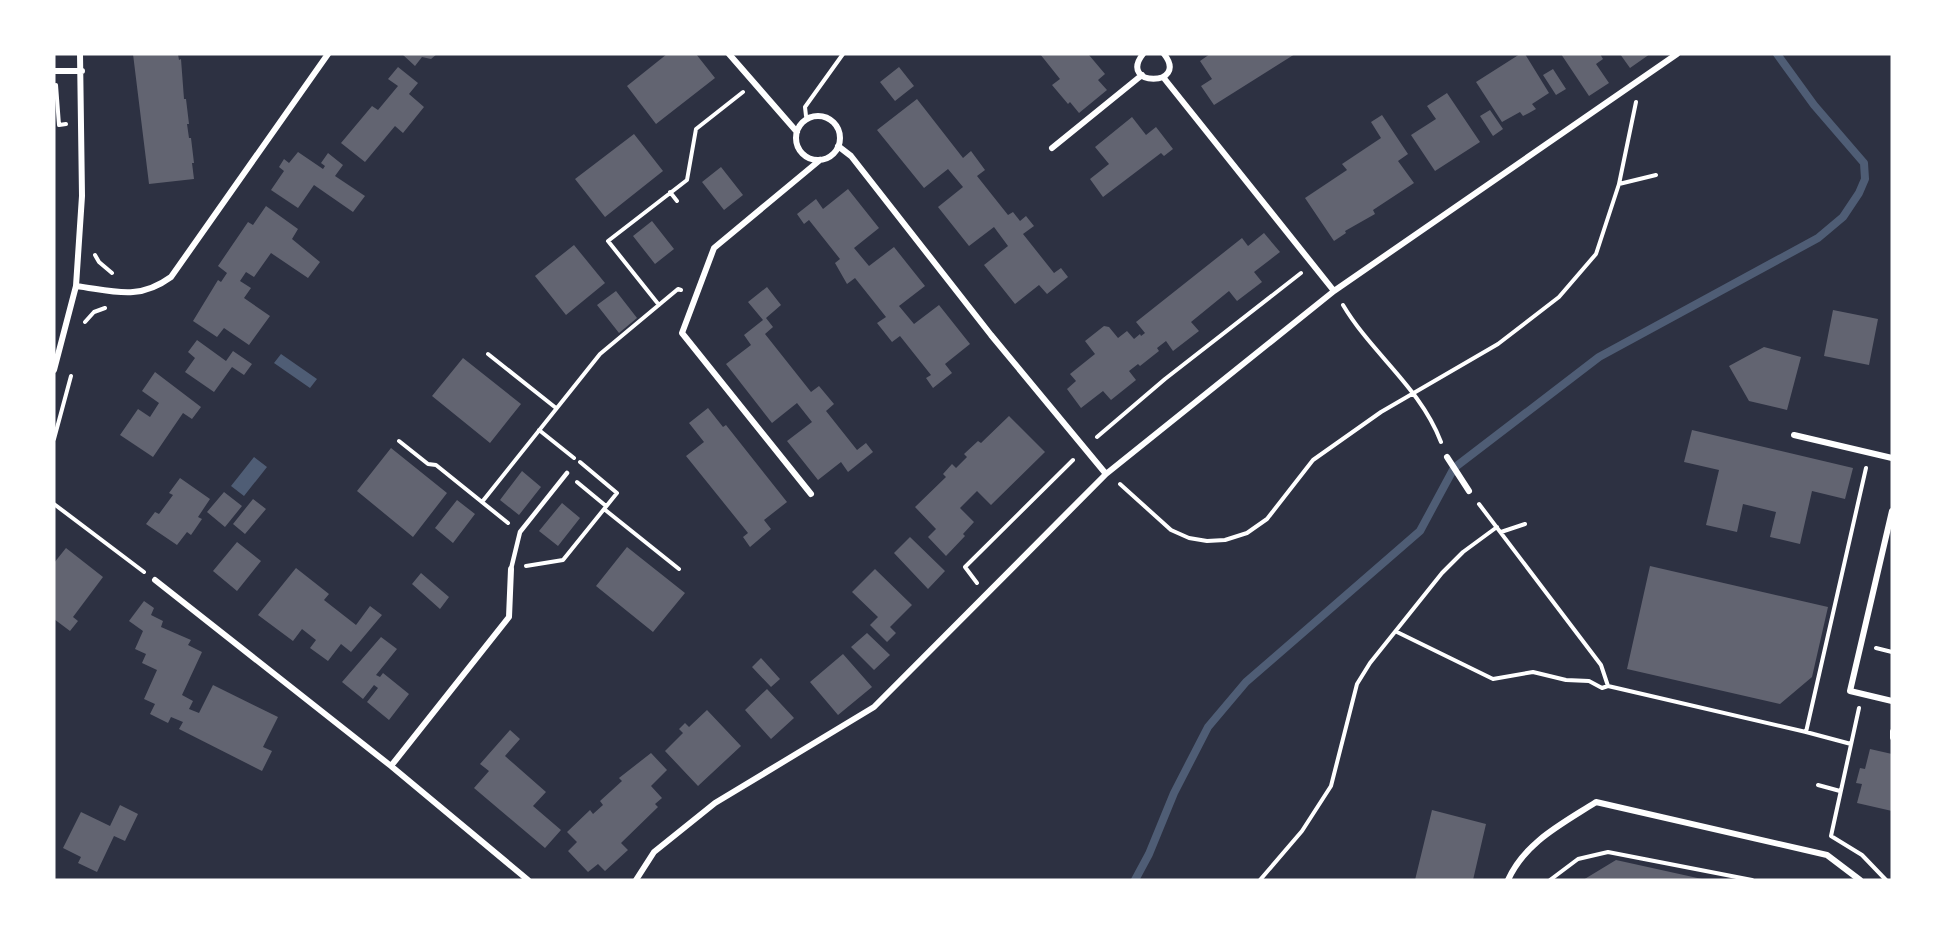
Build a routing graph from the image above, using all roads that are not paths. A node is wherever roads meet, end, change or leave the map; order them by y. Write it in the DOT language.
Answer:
graph roads {
  1 [pos="80,54"];
  2 [pos="328,54"];
  3 [pos="729,54"];
  4 [pos="1143,54"];
  5 [pos="1677,54"];
  6 [pos="1166,55"];
  7 [pos="82,70"];
  8 [pos="54,71"];
  9 [pos="1142,75"];
  10 [pos="1163,77"];
  11 [pos="797,132"];
  12 [pos="838,146"];
  13 [pos="1052,148"];
  14 [pos="820,160"];
  15 [pos="76,286"];
  16 [pos="1334,291"];
  17 [pos="54,370"];
  18 [pos="1794,435"];
  19 [pos="1447,456"];
  20 [pos="1892,458"];
  21 [pos="567,473"];
  22 [pos="1106,474"];
  23 [pos="1469,491"];
  24 [pos="811,494"];
  25 [pos="1892,511"];
  26 [pos="511,569"];
  27 [pos="155,580"];
  28 [pos="1892,701"];
  29 [pos="391,766"];
  30 [pos="528,880"];
  31 [pos="636,880"];
  32 [pos="1508,880"];
  33 [pos="1860,880"];
  1 -- 7 [label="street"];
  2 -- 15 [label="street"];
  3 -- 11 [label="street"];
  4 -- 9 [label="street"];
  5 -- 16 [label="street"];
  6 -- 10 [label="street"];
  7 -- 8 [label="street"];
  7 -- 15 [label="street"];
  9 -- 10 [label="street"];
  9 -- 13 [label="street"];
  10 -- 16 [label="street"];
  11 -- 12 [label="street"];
  11 -- 14 [label="street"];
  12 -- 14 [label="street"];
  12 -- 22 [label="street"];
  14 -- 24 [label="street"];
  15 -- 17 [label="street"];
  16 -- 22 [label="street"];
  18 -- 20 [label="street"];
  19 -- 23 [label="street"];
  21 -- 26 [label="lane"];
  22 -- 31 [label="street"];
  25 -- 28 [label="street"];
  26 -- 29 [label="street"];
  27 -- 29 [label="street"];
  29 -- 30 [label="street"];
  32 -- 33 [label="street"];
}
